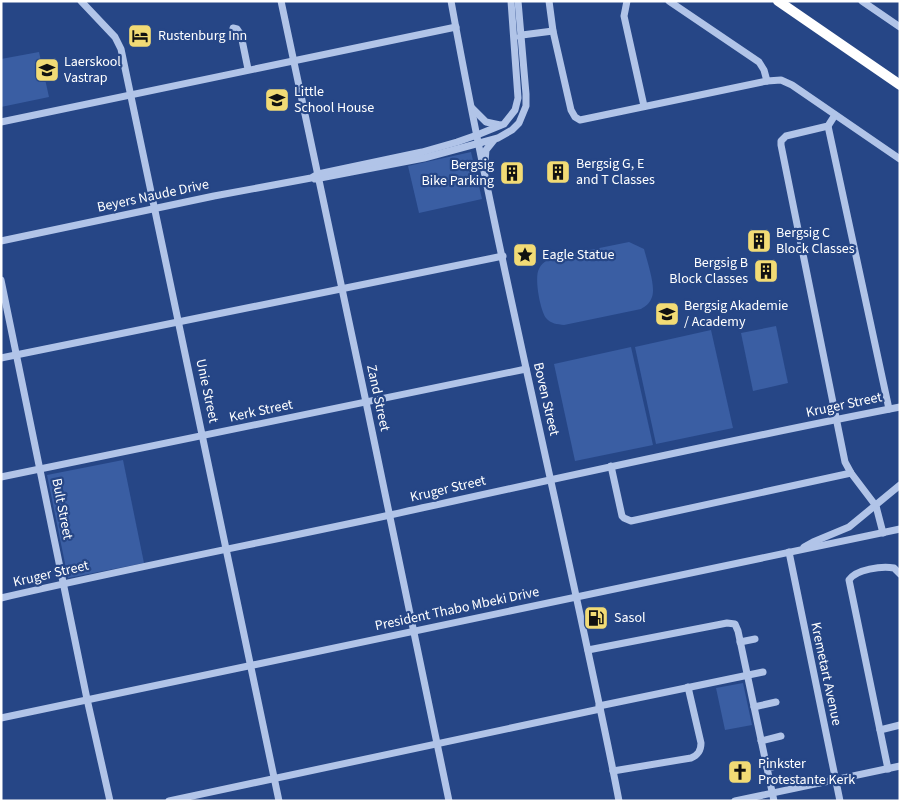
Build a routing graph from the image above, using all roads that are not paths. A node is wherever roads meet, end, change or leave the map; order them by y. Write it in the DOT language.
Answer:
graph roads {
  1 [pos="81,1"];
  2 [pos="281,1"];
  3 [pos="451,1"];
  4 [pos="511,1"];
  5 [pos="518,1"];
  6 [pos="548,1"];
  7 [pos="627,1"];
  8 [pos="669,1"];
  9 [pos="778,1"];
  10 [pos="862,1"];
  11 [pos="456,27"];
  12 [pos="900,27"];
  13 [pos="233,28"];
  14 [pos="553,31"];
  15 [pos="522,35"];
  16 [pos="515,43"];
  17 [pos="294,60"];
  18 [pos="248,69"];
  19 [pos="767,81"];
  20 [pos="900,85"];
  21 [pos="131,94"];
  22 [pos="644,106"];
  23 [pos="471,108"];
  24 [pos="835,115"];
  25 [pos="1,122"];
  26 [pos="502,126"];
  27 [pos="828,126"];
  28 [pos="498,138"];
  29 [pos="478,139"];
  30 [pos="900,159"];
  31 [pos="485,172"];
  32 [pos="316,177"];
  33 [pos="154,209"];
  34 [pos="1,241"];
  35 [pos="503,256"];
  36 [pos="1,280"];
  37 [pos="342,290"];
  38 [pos="179,322"];
  39 [pos="17,354"];
  40 [pos="1,358"];
  41 [pos="526,369"];
  42 [pos="366,402"];
  43 [pos="900,407"];
  44 [pos="889,409"];
  45 [pos="837,420"];
  46 [pos="203,435"];
  47 [pos="611,466"];
  48 [pos="41,469"];
  49 [pos="851,473"];
  50 [pos="1,477"];
  51 [pos="551,479"];
  52 [pos="900,485"];
  53 [pos="876,506"];
  54 [pos="389,515"];
  55 [pos="900,530"];
  56 [pos="883,533"];
  57 [pos="226,549"];
  58 [pos="799,550"];
  59 [pos="789,552"];
  60 [pos="900,574"];
  61 [pos="64,583"];
  62 [pos="576,596"];
  63 [pos="1,598"];
  64 [pos="414,631"];
  65 [pos="755,639"];
  66 [pos="740,642"];
  67 [pos="588,650"];
  68 [pos="252,665"];
  69 [pos="763,672"];
  70 [pos="747,675"];
  71 [pos="688,687"];
  72 [pos="87,699"];
  73 [pos="776,702"];
  74 [pos="600,707"];
  75 [pos="754,707"];
  76 [pos="1,718"];
  77 [pos="900,725"];
  78 [pos="880,730"];
  79 [pos="781,736"];
  80 [pos="761,741"];
  81 [pos="436,744"];
  82 [pos="785,764"];
  83 [pos="900,766"];
  84 [pos="767,768"];
  85 [pos="888,769"];
  86 [pos="613,771"];
  87 [pos="274,778"];
  88 [pos="836,780"];
  89 [pos="773,797"];
  90 [pos="110,801"];
  91 [pos="169,801"];
  92 [pos="279,801"];
  93 [pos="448,801"];
  94 [pos="619,801"];
  95 [pos="735,801"];
  96 [pos="840,801"];
  1 -- 21 [label="street, Unie Street"];
  2 -- 17 [label="street, Zand Street"];
  3 -- 11 [label="street, Boven Street"];
  4 -- 16 [label="street"];
  5 -- 15 [label="street"];
  6 -- 14 [label="street"];
  7 -- 22 [label="street"];
  8 -- 19 [label="street"];
  9 -- 20 [label="highway"];
  10 -- 12 [label="street"];
  11 -- 17 [label="street"];
  11 -- 23 [label="street, Boven Street"];
  13 -- 18 [label="street"];
  14 -- 15 [label="street"];
  14 -- 22 [label="street"];
  15 -- 16 [label="street"];
  15 -- 28 [label="street"];
  16 -- 26 [label="street"];
  17 -- 18 [label="street"];
  17 -- 32 [label="street, Zand Street"];
  18 -- 21 [label="street"];
  19 -- 22 [label="street"];
  19 -- 24 [label="street"];
  21 -- 25 [label="street"];
  21 -- 33 [label="street, Unie Street"];
  23 -- 26 [label="street"];
  23 -- 29 [label="street, Boven Street"];
  24 -- 27 [label="street"];
  24 -- 30 [label="street"];
  26 -- 29 [label="street"];
  27 -- 44 [label="street"];
  27 -- 45 [label="street"];
  28 -- 29 [label="street"];
  28 -- 31 [label="street"];
  29 -- 31 [label="street, Boven Street"];
  29 -- 32 [label="street, Beyers Naude Drive"];
  31 -- 35 [label="street, Boven Street"];
  32 -- 33 [label="street, Beyers Naude Drive"];
  32 -- 37 [label="street, Zand Street"];
  33 -- 34 [label="street, Beyers Naude Drive"];
  33 -- 38 [label="street, Unie Street"];
  35 -- 37 [label="street"];
  35 -- 41 [label="street, Boven Street"];
  36 -- 39 [label="street, Bult Street"];
  37 -- 38 [label="street"];
  37 -- 42 [label="street, Zand Street"];
  38 -- 39 [label="street"];
  38 -- 46 [label="street, Unie Street"];
  39 -- 40 [label="street"];
  39 -- 48 [label="street, Bult Street"];
  41 -- 42 [label="street, Kerk Street"];
  41 -- 51 [label="street, Boven Street"];
  42 -- 46 [label="street, Kerk Street"];
  42 -- 54 [label="street, Zand Street"];
  43 -- 44 [label="street, Kruger Street"];
  44 -- 45 [label="street, Kruger Street"];
  45 -- 47 [label="street, Kruger Street"];
  45 -- 49 [label="street"];
  46 -- 48 [label="street, Kerk Street"];
  46 -- 57 [label="street, Unie Street"];
  47 -- 49 [label="street"];
  47 -- 51 [label="street, Kruger Street"];
  48 -- 50 [label="street, Kerk Street"];
  48 -- 61 [label="street, Bult Street"];
  49 -- 53 [label="street"];
  51 -- 54 [label="street, Kruger Street"];
  51 -- 62 [label="street, Boven Street"];
  52 -- 53 [label="street, President Thabo Mbeki Drive"];
  53 -- 56 [label="street"];
  53 -- 58 [label="street, President Thabo Mbeki Drive"];
  54 -- 57 [label="street, Kruger Street"];
  54 -- 64 [label="street, Zand Street"];
  55 -- 56 [label="street"];
  56 -- 58 [label="street"];
  57 -- 61 [label="street, Kruger Street"];
  57 -- 68 [label="street, Unie Street"];
  58 -- 59 [label="street, President Thabo Mbeki Drive"];
  59 -- 62 [label="street, President Thabo Mbeki Drive"];
  59 -- 88 [label="street, Kremetart Avenue"];
  60 -- 78 [label="street"];
  61 -- 63 [label="street, Kruger Street"];
  61 -- 72 [label="street, Bult Street"];
  62 -- 64 [label="street, President Thabo Mbeki Drive"];
  62 -- 67 [label="street, Boven Street"];
  64 -- 68 [label="street, President Thabo Mbeki Drive"];
  64 -- 81 [label="street, Zand Street"];
  65 -- 66 [label="street"];
  66 -- 67 [label="street"];
  66 -- 70 [label="street"];
  67 -- 74 [label="street, Boven Street"];
  68 -- 72 [label="street, President Thabo Mbeki Drive"];
  68 -- 87 [label="street, Unie Street"];
  69 -- 70 [label="street"];
  70 -- 71 [label="street"];
  70 -- 75 [label="street"];
  71 -- 74 [label="street"];
  71 -- 86 [label="street"];
  72 -- 76 [label="street, President Thabo Mbeki Drive"];
  72 -- 90 [label="street, Bult Street"];
  73 -- 75 [label="street"];
  74 -- 81 [label="street"];
  74 -- 86 [label="street, Boven Street"];
  75 -- 80 [label="street"];
  77 -- 78 [label="street"];
  78 -- 85 [label="street"];
  79 -- 80 [label="street"];
  80 -- 84 [label="street"];
  81 -- 87 [label="street"];
  81 -- 93 [label="street, Zand Street"];
  82 -- 84 [label="street"];
  83 -- 85 [label="street"];
  84 -- 89 [label="street"];
  85 -- 88 [label="street"];
  86 -- 94 [label="street, Boven Street"];
  87 -- 91 [label="street"];
  87 -- 92 [label="street, Unie Street"];
  88 -- 89 [label="street"];
  88 -- 96 [label="street, Kremetart Avenue"];
  89 -- 95 [label="street"];
}
